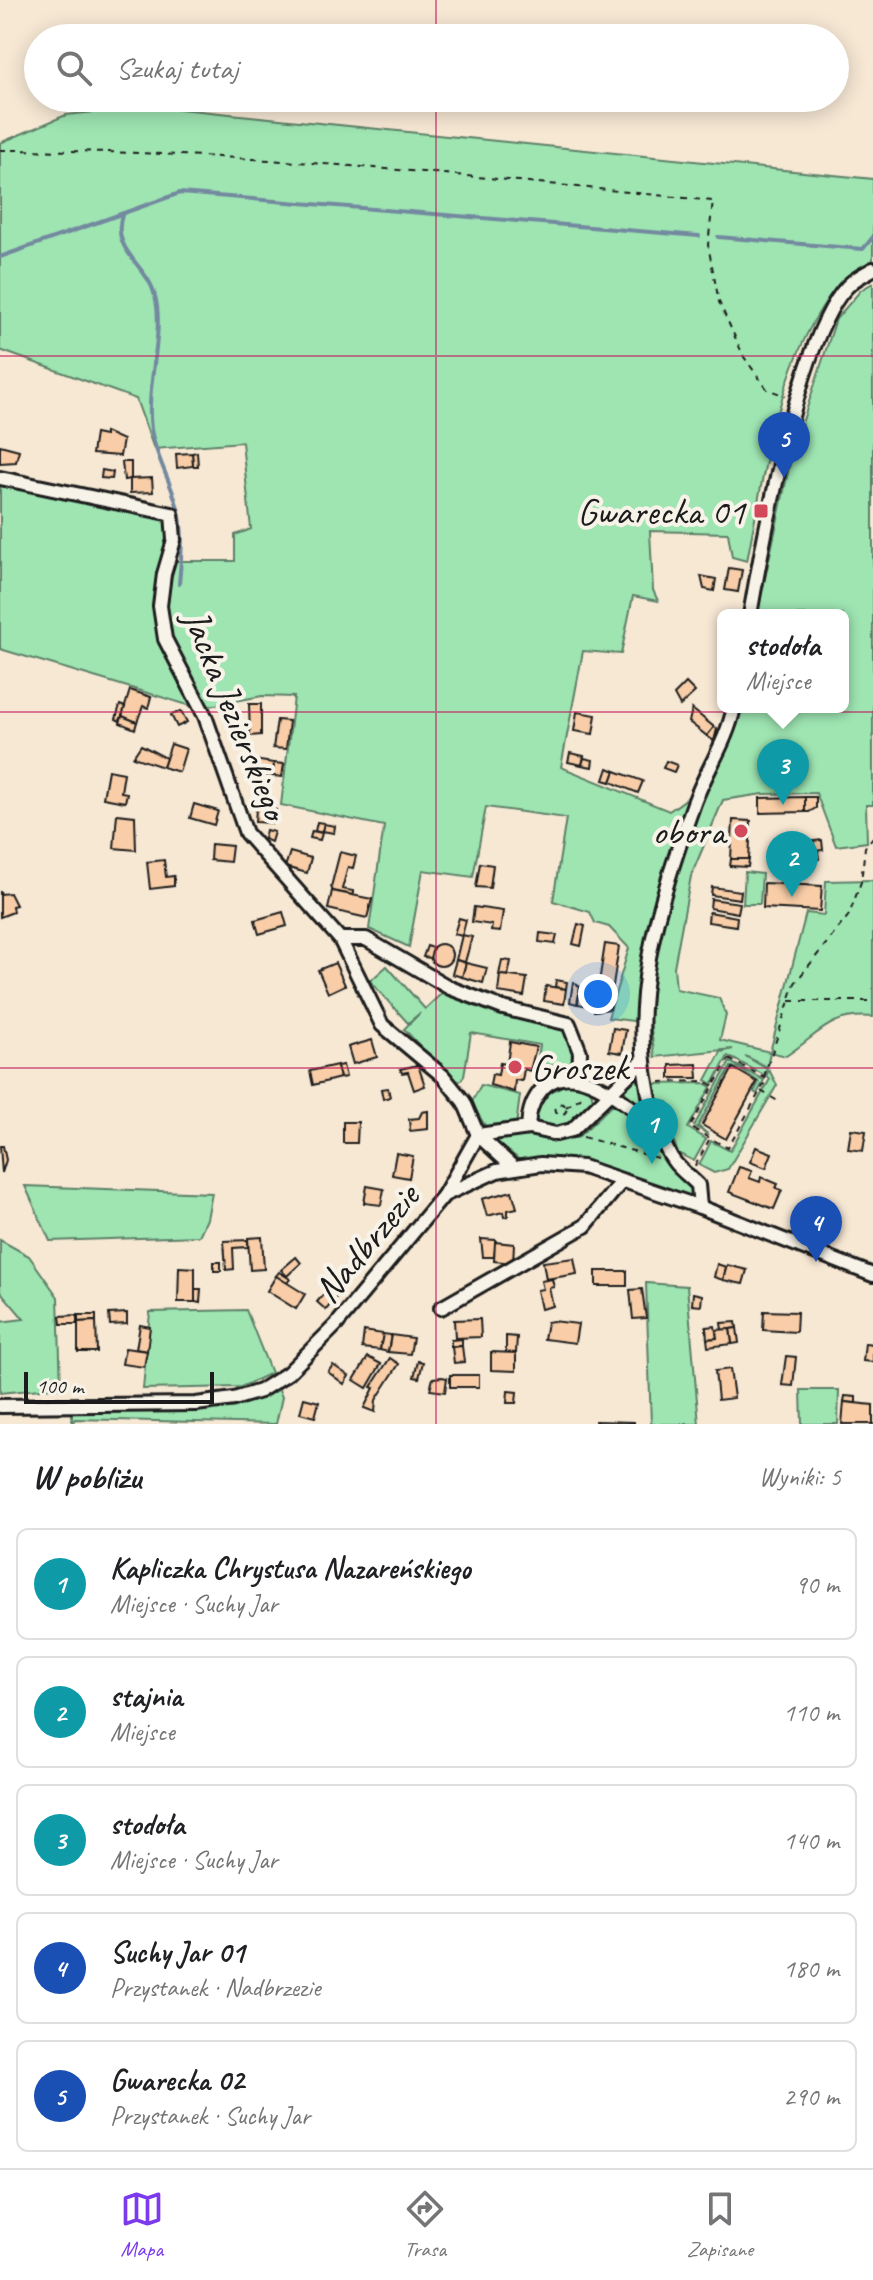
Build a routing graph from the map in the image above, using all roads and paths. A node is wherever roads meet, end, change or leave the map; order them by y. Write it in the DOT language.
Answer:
graph roads {
  1 [pos="0,150"];
  2 [pos="873,269"];
  3 [pos="799,400"];
  4 [pos="0,478"];
  5 [pos="751,609"];
  6 [pos="733,713"];
  7 [pos="873,837"];
  8 [pos="340,939"];
  9 [pos="789,1001"];
  10 [pos="873,1001"];
  11 [pos="642,1062"];
  12 [pos="580,1071"];
  13 [pos="633,1074"];
  14 [pos="764,1077"];
  15 [pos="646,1083"];
  16 [pos="714,1086"];
  17 [pos="598,1087"];
  18 [pos="761,1091"];
  19 [pos="612,1094"];
  20 [pos="781,1103"];
  21 [pos="566,1107"];
  22 [pos="657,1127"];
  23 [pos="529,1128"];
  24 [pos="572,1130"];
  25 [pos="478,1135"];
  26 [pos="710,1139"];
  27 [pos="675,1163"];
  28 [pos="696,1163"];
  29 [pos="514,1168"];
  30 [pos="622,1181"];
  31 [pos="444,1195"];
  32 [pos="700,1207"];
  33 [pos="873,1275"];
  34 [pos="441,1308"];
  35 [pos="0,1406"];
  1 -- 3 [label="path"];
  2 -- 3 [label="street"];
  3 -- 5 [label="street"];
  4 -- 8 [label="street, Jacka Jezierskiego"];
  6 -- 11 [label="street"];
  7 -- 9 [label="path"];
  8 -- 12 [label="street"];
  8 -- 25 [label="street"];
  9 -- 10 [label="path"];
  9 -- 14 [label="path"];
  11 -- 13 [label="street"];
  11 -- 15 [label="street"];
  12 -- 13 [label="lane"];
  12 -- 17 [label="street"];
  12 -- 23 [label="street"];
  13 -- 19 [label="street"];
  14 -- 16 [label="path"];
  14 -- 18 [label="path"];
  15 -- 16 [label="path"];
  15 -- 22 [label="street"];
  16 -- 26 [label="path"];
  17 -- 19 [label="street"];
  17 -- 21 [label="path"];
  18 -- 20 [label="path"];
  18 -- 26 [label="path"];
  19 -- 22 [label="street"];
  19 -- 24 [label="street"];
  22 -- 27 [label="street"];
  23 -- 24 [label="street"];
  23 -- 25 [label="street"];
  24 -- 27 [label="path"];
  25 -- 29 [label="street"];
  25 -- 31 [label="street"];
  26 -- 28 [label="path"];
  27 -- 32 [label="street"];
  29 -- 30 [label="street, Nadbrzezie"];
  29 -- 31 [label="street, Nadbrzezie"];
  30 -- 32 [label="street, Nadbrzezie"];
  30 -- 34 [label="street"];
  31 -- 35 [label="street, Nadbrzezie"];
  32 -- 33 [label="street, Nadbrzezie"];
}
